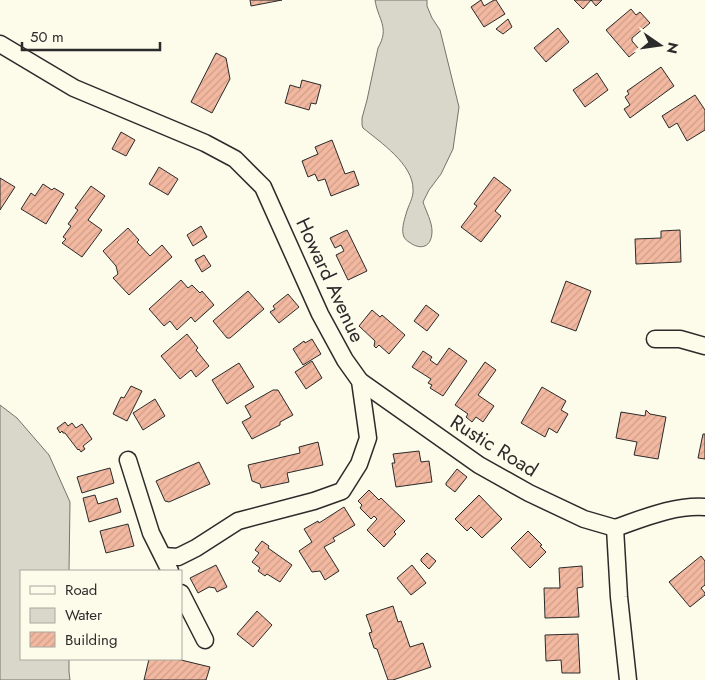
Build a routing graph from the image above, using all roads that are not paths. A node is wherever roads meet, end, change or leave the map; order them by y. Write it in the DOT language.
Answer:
graph roads {
  1 [pos="0,44"];
  2 [pos="655,339"];
  3 [pos="705,346"];
  4 [pos="360,381"];
  5 [pos="128,460"];
  6 [pos="705,507"];
  7 [pos="615,528"];
  8 [pos="163,556"];
  9 [pos="170,570"];
  10 [pos="182,595"];
  11 [pos="205,640"];
  12 [pos="628,680"];
  1 -- 4 [label="street, Howard Avenue"];
  2 -- 3 [label="street"];
  4 -- 7 [label="street, Rustic Road"];
  4 -- 8 [label="street, Howard Avenue"];
  5 -- 8 [label="street"];
  6 -- 7 [label="street"];
  7 -- 12 [label="street"];
  8 -- 9 [label="street"];
  10 -- 11 [label="street"];
}
